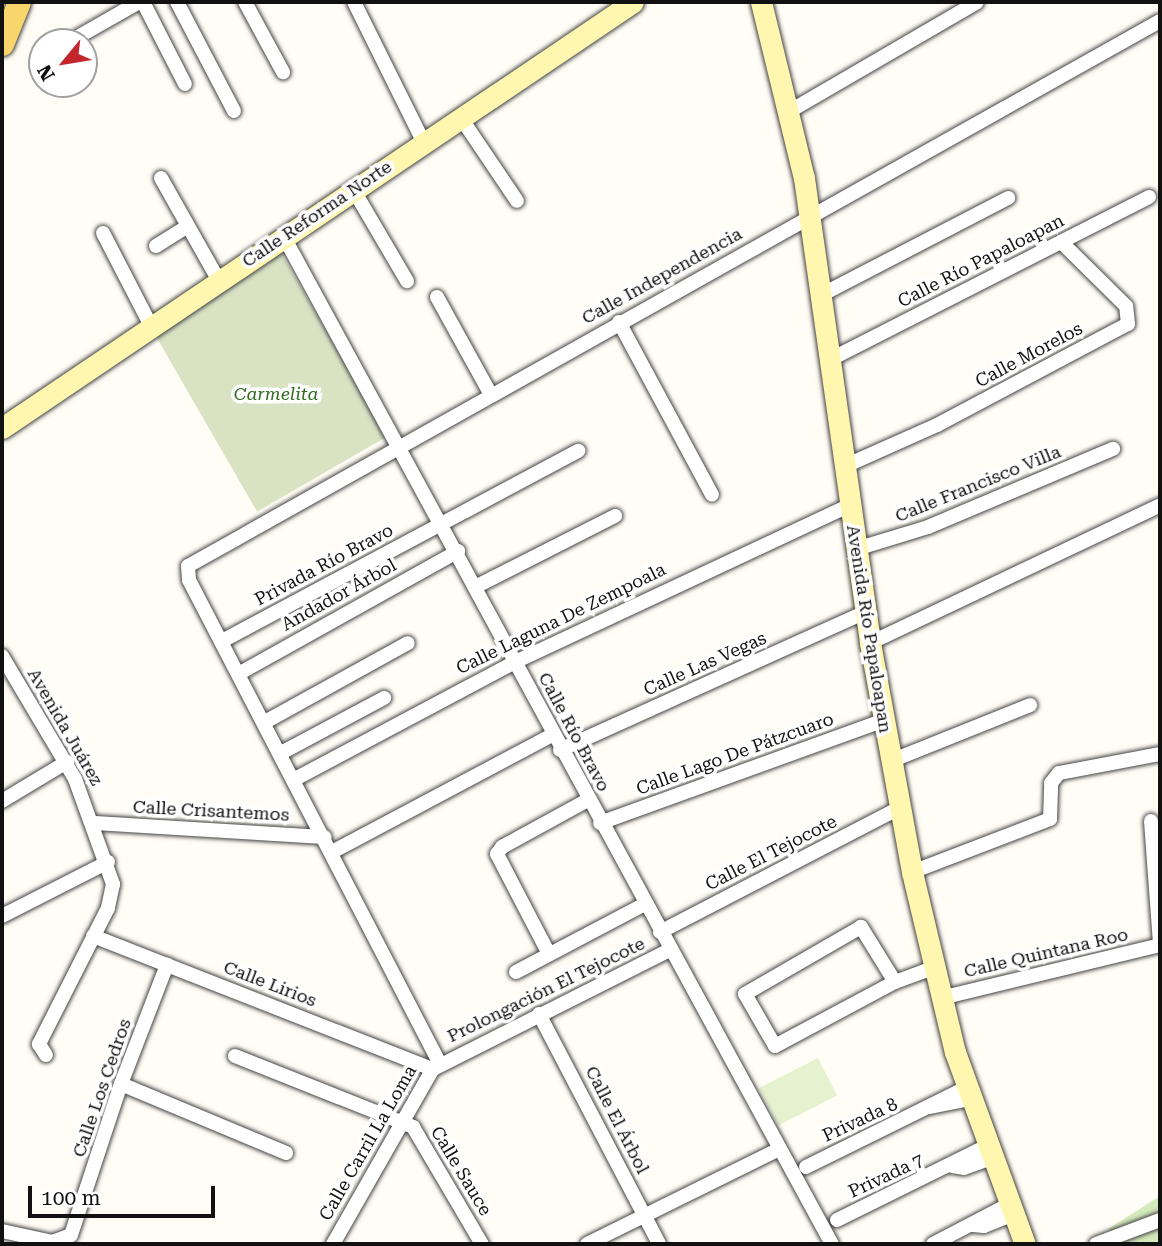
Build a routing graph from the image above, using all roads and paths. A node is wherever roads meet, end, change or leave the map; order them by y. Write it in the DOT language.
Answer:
graph roads {
  1 [pos="19,2"];
  2 [pos="141,2"];
  3 [pos="177,2"];
  4 [pos="245,2"];
  5 [pos="354,2"];
  6 [pos="633,2"];
  7 [pos="761,2"];
  8 [pos="977,2"];
  9 [pos="1160,21"];
  10 [pos="94,28"];
  11 [pos="2,44"];
  12 [pos="283,72"];
  13 [pos="185,84"];
  14 [pos="234,111"];
  15 [pos="790,111"];
  16 [pos="461,118"];
  17 [pos="424,143"];
  18 [pos="161,178"];
  19 [pos="353,189"];
  20 [pos="1149,197"];
  21 [pos="1008,198"];
  22 [pos="517,201"];
  23 [pos="810,216"];
  24 [pos="187,227"];
  25 [pos="103,233"];
  26 [pos="284,237"];
  27 [pos="1061,242"];
  28 [pos="156,246"];
  29 [pos="219,281"];
  30 [pos="407,281"];
  31 [pos="821,295"];
  32 [pos="437,297"];
  33 [pos="619,322"];
  34 [pos="151,326"];
  35 [pos="831,359"];
  36 [pos="491,395"];
  37 [pos="2,428"];
  38 [pos="401,447"];
  39 [pos="1113,449"];
  40 [pos="578,451"];
  41 [pos="845,466"];
  42 [pos="712,495"];
  43 [pos="850,505"];
  44 [pos="1160,505"];
  45 [pos="615,516"];
  46 [pos="444,524"];
  47 [pos="856,549"];
  48 [pos="458,551"];
  49 [pos="477,586"];
  50 [pos="865,612"];
  51 [pos="222,641"];
  52 [pos="408,643"];
  53 [pos="870,643"];
  54 [pos="2,657"];
  55 [pos="515,662"];
  56 [pos="240,673"];
  57 [pos="384,698"];
  58 [pos="1030,705"];
  59 [pos="884,720"];
  60 [pos="265,722"];
  61 [pos="552,735"];
  62 [pos="561,750"];
  63 [pos="281,753"];
  64 [pos="1160,754"];
  65 [pos="891,761"];
  66 [pos="67,762"];
  67 [pos="295,779"];
  68 [pos="588,800"];
  69 [pos="2,801"];
  70 [pos="900,808"];
  71 [pos="1151,821"];
  72 [pos="94,823"];
  73 [pos="600,823"];
  74 [pos="325,837"];
  75 [pos="331,852"];
  76 [pos="108,862"];
  77 [pos="912,872"];
  78 [pos="645,904"];
  79 [pos="2,916"];
  80 [pos="660,932"];
  81 [pos="93,936"];
  82 [pos="1160,944"];
  83 [pos="670,950"];
  84 [pos="549,954"];
  85 [pos="167,965"];
  86 [pos="933,968"];
  87 [pos="516,972"];
  88 [pos="895,982"];
  89 [pos="941,998"];
  90 [pos="539,1014"];
  91 [pos="46,1055"];
  92 [pos="236,1056"];
  93 [pos="436,1067"];
  94 [pos="121,1084"];
  95 [pos="968,1094"];
  96 [pos="403,1122"];
  97 [pos="779,1149"];
  98 [pos="989,1152"];
  99 [pos="286,1153"];
  100 [pos="806,1167"];
  101 [pos="1012,1209"];
  102 [pos="643,1216"];
  103 [pos="837,1220"];
  104 [pos="1160,1220"];
  105 [pos="2,1231"];
  106 [pos="829,1243"];
  107 [pos="333,1244"];
  108 [pos="482,1244"];
  109 [pos="587,1244"];
  110 [pos="659,1244"];
  111 [pos="933,1244"];
  112 [pos="1025,1244"];
  113 [pos="1096,1244"];
  1 -- 11 [label="main road"];
  2 -- 10 [label="street"];
  2 -- 13 [label="street"];
  3 -- 14 [label="street"];
  4 -- 12 [label="street"];
  5 -- 17 [label="street"];
  6 -- 16 [label="main road, Calle Reforma Norte"];
  7 -- 15 [label="main road, Avenida Río Papaloapan"];
  8 -- 15 [label="street"];
  9 -- 23 [label="street, Calle Independencia"];
  15 -- 23 [label="main road, Avenida Río Papaloapan"];
  16 -- 17 [label="main road, Calle Reforma Norte"];
  16 -- 22 [label="street"];
  17 -- 19 [label="main road, Calle Reforma Norte"];
  18 -- 24 [label="street"];
  19 -- 26 [label="main road, Calle Reforma Norte"];
  19 -- 30 [label="street"];
  20 -- 27 [label="street, Calle Río Papaloapan"];
  21 -- 31 [label="street"];
  23 -- 31 [label="main road, Avenida Río Papaloapan"];
  23 -- 33 [label="street, Calle Independencia"];
  24 -- 28 [label="street"];
  24 -- 29 [label="street"];
  25 -- 34 [label="street"];
  26 -- 29 [label="main road, Calle Reforma Norte"];
  26 -- 38 [label="street, Calle Río Bravo"];
  27 -- 35 [label="street, Calle Río Papaloapan"];
  27 -- 41 [label="street, Calle Morelos"];
  29 -- 34 [label="main road, Calle Reforma Norte"];
  31 -- 35 [label="main road, Avenida Río Papaloapan"];
  32 -- 36 [label="street"];
  33 -- 36 [label="street, Calle Independencia"];
  33 -- 42 [label="street"];
  34 -- 37 [label="main road, Calle Reforma Norte"];
  35 -- 41 [label="main road, Avenida Río Papaloapan"];
  36 -- 38 [label="street, Calle Independencia"];
  38 -- 46 [label="street, Calle Río Bravo"];
  38 -- 51 [label="street, Calle Independencia"];
  39 -- 47 [label="street, Calle Francisco Villa"];
  40 -- 46 [label="street, Privada Río Bravo"];
  41 -- 43 [label="main road, Avenida Río Papaloapan"];
  43 -- 47 [label="main road, Avenida Río Papaloapan"];
  43 -- 55 [label="street, Calle Laguna De Zempoala"];
  44 -- 53 [label="street"];
  45 -- 49 [label="street"];
  46 -- 48 [label="street, Calle Río Bravo"];
  46 -- 51 [label="street, Privada Río Bravo"];
  47 -- 50 [label="main road, Avenida Río Papaloapan"];
  48 -- 49 [label="street, Calle Río Bravo"];
  48 -- 56 [label="street, Andador Árbol"];
  49 -- 55 [label="street, Calle Río Bravo"];
  50 -- 53 [label="main road, Avenida Río Papaloapan"];
  50 -- 62 [label="street, Calle Las Vegas"];
  51 -- 56 [label="street"];
  52 -- 60 [label="street"];
  53 -- 59 [label="main road, Avenida Río Papaloapan"];
  54 -- 66 [label="street, Avenida Juárez"];
  55 -- 61 [label="street, Calle Río Bravo"];
  55 -- 67 [label="street, Calle Laguna De Zempoala"];
  56 -- 60 [label="street"];
  57 -- 63 [label="street"];
  58 -- 65 [label="street"];
  59 -- 65 [label="main road, Avenida Río Papaloapan"];
  59 -- 73 [label="street, Calle Lago De Pátzcuaro"];
  60 -- 63 [label="street"];
  61 -- 62 [label="street, Calle Río Bravo"];
  61 -- 75 [label="street"];
  62 -- 68 [label="street, Calle Río Bravo"];
  63 -- 67 [label="street"];
  64 -- 77 [label="street"];
  65 -- 70 [label="main road, Avenida Río Papaloapan"];
  66 -- 69 [label="street"];
  66 -- 72 [label="street, Avenida Juárez"];
  67 -- 74 [label="street"];
  68 -- 73 [label="street, Calle Río Bravo"];
  68 -- 84 [label="street"];
  70 -- 77 [label="main road, Avenida Río Papaloapan"];
  70 -- 80 [label="street, Calle El Tejocote"];
  71 -- 82 [label="street"];
  72 -- 74 [label="street, Calle Crisantemos"];
  72 -- 76 [label="street, Avenida Juárez"];
  73 -- 78 [label="street, Calle Río Bravo"];
  74 -- 75 [label="street"];
  75 -- 93 [label="street"];
  76 -- 79 [label="street"];
  76 -- 81 [label="street, Avenida Juárez"];
  77 -- 86 [label="main road, Avenida Río Papaloapan"];
  78 -- 80 [label="street, Calle Río Bravo"];
  78 -- 84 [label="street"];
  80 -- 83 [label="street, Calle Río Bravo"];
  81 -- 85 [label="street, Calle Lirios"];
  81 -- 91 [label="street, Avenida Juárez"];
  82 -- 89 [label="street, Calle Quintana Roo"];
  83 -- 90 [label="street, Prolongación El Tejocote"];
  83 -- 97 [label="street, Calle Río Bravo"];
  84 -- 87 [label="street"];
  85 -- 93 [label="street, Calle Lirios"];
  85 -- 94 [label="street, Calle Los Cedros"];
  86 -- 88 [label="street"];
  86 -- 89 [label="main road, Avenida Río Papaloapan"];
  88 -- 88 [label="street"];
  89 -- 95 [label="main road, Avenida Río Papaloapan"];
  90 -- 93 [label="street, Prolongación El Tejocote"];
  90 -- 102 [label="street, Calle El Árbol"];
  92 -- 96 [label="street"];
  93 -- 96 [label="street, Calle Carril La Loma"];
  94 -- 99 [label="street"];
  94 -- 105 [label="street, Calle Los Cedros"];
  95 -- 98 [label="main road, Avenida Río Papaloapan"];
  95 -- 100 [label="street, Privada 8"];
  96 -- 107 [label="street, Calle Carril La Loma"];
  96 -- 108 [label="street, Calle Sauce"];
  97 -- 102 [label="street"];
  97 -- 106 [label="street, Calle Río Bravo"];
  98 -- 101 [label="main road, Avenida Río Papaloapan"];
  98 -- 103 [label="street, Privada 7"];
  101 -- 111 [label="street"];
  101 -- 112 [label="main road, Avenida Río Papaloapan"];
  102 -- 109 [label="street"];
  102 -- 110 [label="street, Calle El Árbol"];
  104 -- 113 [label="street"];
}
